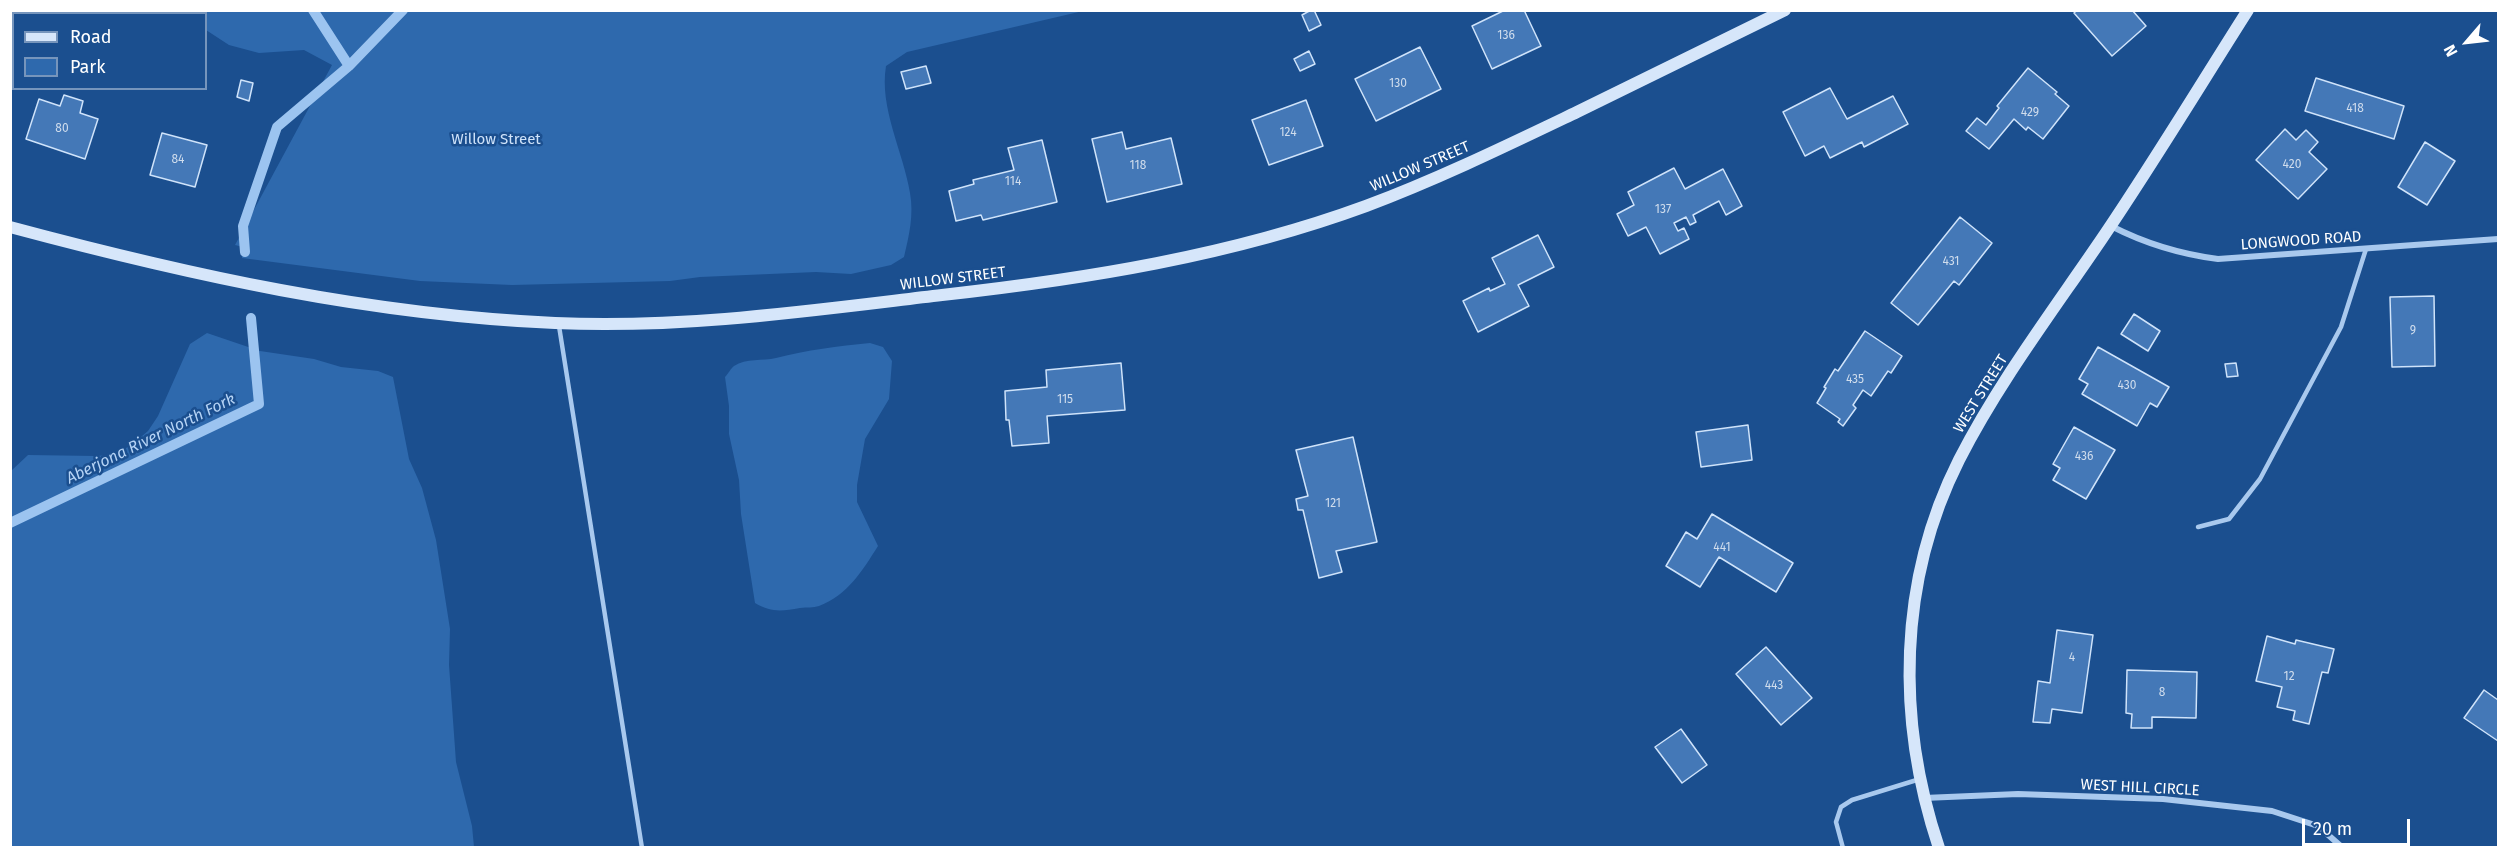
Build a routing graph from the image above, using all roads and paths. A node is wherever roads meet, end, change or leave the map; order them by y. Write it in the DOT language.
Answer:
graph roads {
  1 [pos="1785,10"];
  2 [pos="2248,10"];
  3 [pos="2111,226"];
  4 [pos="10,227"];
  5 [pos="2499,239"];
  6 [pos="2366,249"];
  7 [pos="558,324"];
  8 [pos="2198,527"];
  9 [pos="1920,779"];
  10 [pos="1924,798"];
  11 [pos="642,848"];
  12 [pos="1843,848"];
  13 [pos="1939,848"];
  14 [pos="2343,848"];
  1 -- 7 [label="main road, WILLOW STREET"];
  2 -- 3 [label="main road, WEST STREET"];
  3 -- 6 [label="street, LONGWOOD ROAD"];
  3 -- 9 [label="main road, WEST STREET"];
  4 -- 7 [label="main road, WILLOW STREET"];
  5 -- 6 [label="street, LONGWOOD ROAD"];
  6 -- 8 [label="lane"];
  7 -- 11 [label="lane"];
  9 -- 10 [label="main road, WEST STREET"];
  9 -- 12 [label="lane"];
  10 -- 13 [label="main road, WEST STREET"];
  10 -- 14 [label="street, WEST HILL CIRCLE"];
}
